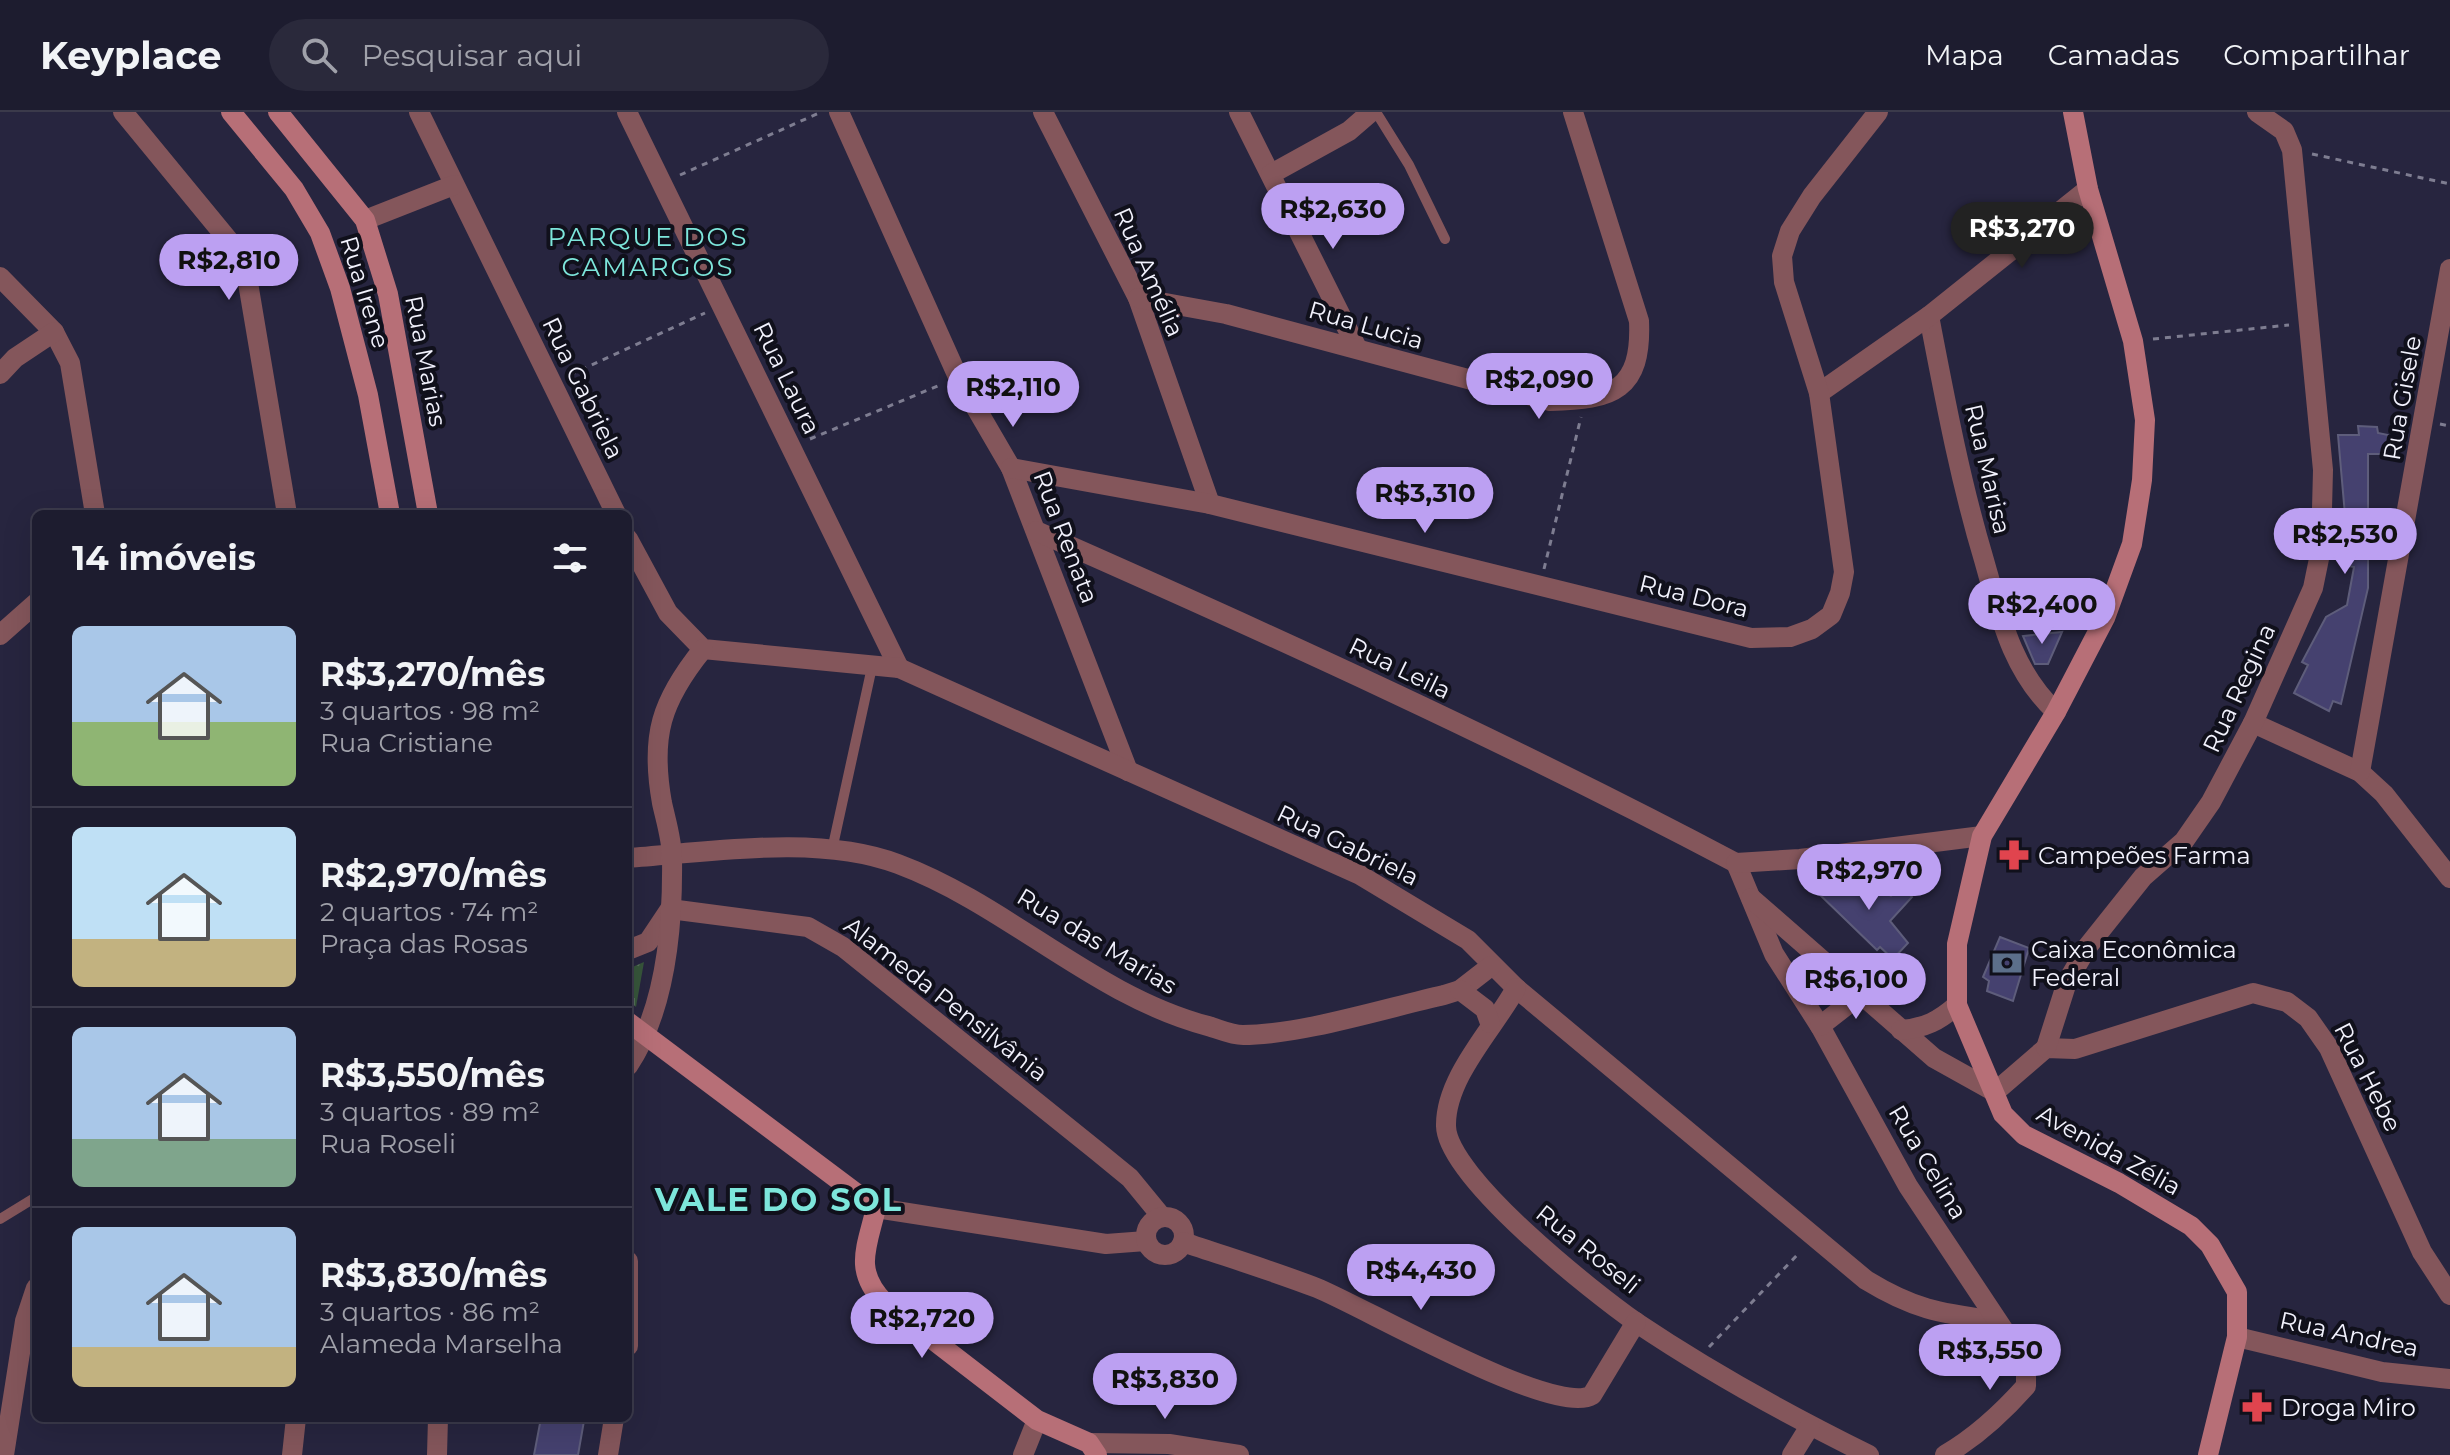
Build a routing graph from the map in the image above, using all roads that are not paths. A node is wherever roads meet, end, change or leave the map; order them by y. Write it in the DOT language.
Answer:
graph roads {
  1 [pos="123,112"];
  2 [pos="231,112"];
  3 [pos="278,112"];
  4 [pos="419,112"];
  5 [pos="627,112"];
  6 [pos="839,112"];
  7 [pos="1043,112"];
  8 [pos="1239,112"];
  9 [pos="1373,112"];
  10 [pos="1573,112"];
  11 [pos="1878,112"];
  12 [pos="2073,112"];
  13 [pos="2269,115"];
  14 [pos="1271,174"];
  15 [pos="454,185"];
  16 [pos="2088,189"];
  17 [pos="365,220"];
  18 [pos="1445,239"];
  19 [pos="2450,269"];
  20 [pos="0,277"];
  21 [pos="1138,298"];
  22 [pos="1929,316"];
  23 [pos="54,332"];
  24 [pos="1357,348"];
  25 [pos="0,374"];
  26 [pos="1819,393"];
  27 [pos="1011,468"];
  28 [pos="423,488"];
  29 [pos="1210,504"];
  30 [pos="389,506"];
  31 [pos="94,510"];
  32 [pos="286,510"];
  33 [pos="427,510"];
  34 [pos="614,510"];
  35 [pos="1036,531"];
  36 [pos="632,546"];
  37 [pos="32,607"];
  38 [pos="0,635"];
  39 [pos="703,649"];
  40 [pos="872,667"];
  41 [pos="899,668"];
  42 [pos="2056,712"];
  43 [pos="2253,723"];
  44 [pos="1128,771"];
  45 [pos="2360,772"];
  46 [pos="1982,836"];
  47 [pos="832,850"];
  48 [pos="673,855"];
  49 [pos="632,858"];
  50 [pos="1736,863"];
  51 [pos="2450,878"];
  52 [pos="1751,898"];
  53 [pos="670,909"];
  54 [pos="632,948"];
  55 [pos="1491,966"];
  56 [pos="1516,988"];
  57 [pos="1460,990"];
  58 [pos="1860,995"];
  59 [pos="1957,1005"];
  60 [pos="1490,1023"];
  61 [pos="632,1026"];
  62 [pos="1820,1026"];
  63 [pos="1901,1030"];
  64 [pos="646,1039"];
  65 [pos="2046,1048"];
  66 [pos="632,1060"];
  67 [pos="1995,1092"];
  68 [pos="32,1199"];
  69 [pos="876,1208"];
  70 [pos="1162,1217"];
  71 [pos="0,1219"];
  72 [pos="1146,1241"];
  73 [pos="1183,1242"];
  74 [pos="2450,1295"];
  75 [pos="32,1300"];
  76 [pos="1996,1321"];
  77 [pos="1636,1322"];
  78 [pos="2237,1337"];
  79 [pos="2450,1379"];
  80 [pos="1037,1420"];
  81 [pos="296,1422"];
  82 [pos="438,1422"];
  83 [pos="613,1422"];
  84 [pos="1810,1426"];
  85 [pos="1093,1449"];
  86 [pos="4,1455"];
  87 [pos="292,1455"];
  88 [pos="437,1455"];
  89 [pos="608,1455"];
  90 [pos="1023,1455"];
  91 [pos="1239,1455"];
  92 [pos="1792,1455"];
  93 [pos="1869,1455"];
  94 [pos="1945,1455"];
  95 [pos="2208,1455"];
  1 -- 32 [label="street"];
  2 -- 30 [label="street, Rua Irene"];
  3 -- 17 [label="street, Rua Irene"];
  4 -- 15 [label="street, Rua Gabriela"];
  5 -- 41 [label="street, Rua Laura"];
  6 -- 27 [label="street, Rua Renata"];
  7 -- 21 [label="street, Rua Amélia"];
  8 -- 14 [label="street"];
  9 -- 14 [label="street"];
  9 -- 18 [label="lane"];
  10 -- 24 [label="street, Rua Lucia"];
  11 -- 26 [label="street, Rua Dora"];
  12 -- 16 [label="street, Avenida Zélia"];
  13 -- 43 [label="street, Rua Regina"];
  14 -- 24 [label="street"];
  15 -- 17 [label="street"];
  15 -- 34 [label="street, Rua Gabriela"];
  16 -- 22 [label="street"];
  16 -- 42 [label="street, Avenida Zélia"];
  17 -- 28 [label="street, Rua Marias"];
  19 -- 45 [label="street, Rua Gisele"];
  20 -- 23 [label="street"];
  21 -- 24 [label="street, Rua Lucia"];
  21 -- 29 [label="street, Rua Amélia"];
  22 -- 26 [label="street"];
  22 -- 42 [label="street, Rua Marisa"];
  23 -- 25 [label="street"];
  23 -- 31 [label="street"];
  26 -- 29 [label="street, Rua Dora"];
  27 -- 29 [label="street, Rua Dora"];
  27 -- 35 [label="street, Rua Renata"];
  28 -- 30 [label="street"];
  28 -- 33 [label="street, Rua Marias"];
  35 -- 44 [label="street, Rua Renata"];
  35 -- 50 [label="street, Rua Leila"];
  36 -- 39 [label="street"];
  37 -- 38 [label="street"];
  39 -- 40 [label="street, Rua Gabriela"];
  39 -- 48 [label="street"];
  40 -- 41 [label="street, Rua Gabriela"];
  40 -- 47 [label="lane"];
  41 -- 44 [label="street, Rua Gabriela"];
  42 -- 46 [label="street, Avenida Zélia"];
  43 -- 45 [label="street"];
  43 -- 65 [label="street, Rua Regina"];
  44 -- 55 [label="street, Rua Gabriela"];
  45 -- 51 [label="street"];
  46 -- 50 [label="street"];
  46 -- 59 [label="street, Avenida Zélia"];
  47 -- 48 [label="street, Rua das Marias"];
  47 -- 57 [label="street, Rua das Marias"];
  48 -- 49 [label="street"];
  48 -- 53 [label="street"];
  50 -- 52 [label="street, Rua Celina"];
  52 -- 58 [label="street"];
  52 -- 62 [label="street, Rua Celina"];
  53 -- 54 [label="street"];
  53 -- 64 [label="street"];
  53 -- 70 [label="street, Alameda Pensilvânia"];
  55 -- 56 [label="street, Rua Gabriela"];
  55 -- 57 [label="street, Rua das Marias"];
  56 -- 60 [label="street, Rua Roseli"];
  56 -- 76 [label="street, Rua Gabriela"];
  57 -- 60 [label="street"];
  58 -- 62 [label="street"];
  58 -- 63 [label="street"];
  59 -- 63 [label="street"];
  59 -- 67 [label="street, Avenida Zélia"];
  60 -- 77 [label="street, Rua Roseli"];
  61 -- 64 [label="street"];
  62 -- 76 [label="street, Rua Celina"];
  63 -- 67 [label="street"];
  64 -- 66 [label="street"];
  64 -- 69 [label="street"];
  65 -- 67 [label="street"];
  65 -- 74 [label="street, Rua Hebe"];
  67 -- 78 [label="street, Avenida Zélia"];
  68 -- 71 [label="lane"];
  69 -- 72 [label="street"];
  69 -- 80 [label="street"];
  70 -- 72 [label="street"];
  70 -- 73 [label="street"];
  72 -- 73 [label="street"];
  73 -- 77 [label="street"];
  75 -- 86 [label="street"];
  76 -- 94 [label="street"];
  77 -- 84 [label="street, Rua Roseli"];
  78 -- 79 [label="street, Rua Andrea"];
  78 -- 95 [label="street, Avenida Zélia"];
  80 -- 85 [label="street"];
  80 -- 90 [label="street"];
  81 -- 87 [label="street"];
  82 -- 88 [label="street"];
  83 -- 89 [label="street"];
  84 -- 92 [label="street"];
  84 -- 93 [label="street, Rua Roseli"];
  85 -- 91 [label="street"];
}
